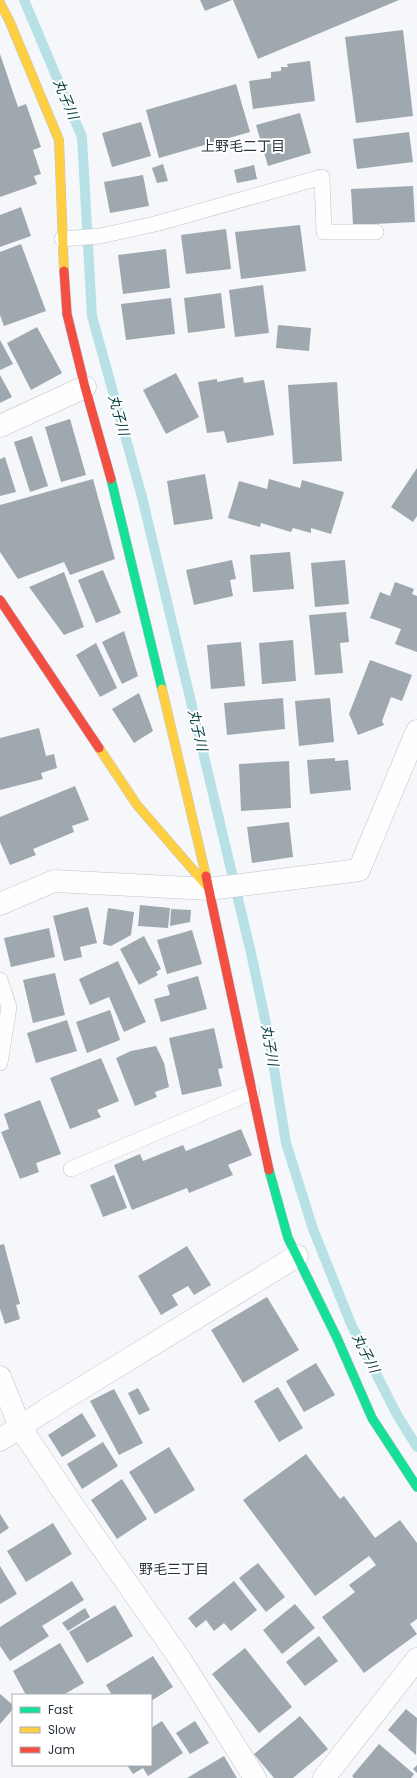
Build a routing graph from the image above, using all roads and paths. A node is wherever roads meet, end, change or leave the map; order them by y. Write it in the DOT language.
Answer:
graph roads {
  1 [pos="0,3"];
  2 [pos="376,232"];
  3 [pos="67,239"];
  4 [pos="85,387"];
  5 [pos="0,426"];
  6 [pos="0,600"];
  7 [pos="417,731"];
  8 [pos="209,889"];
  9 [pos="0,904"];
  10 [pos="0,980"];
  11 [pos="0,1063"];
  12 [pos="252,1092"];
  13 [pos="71,1169"];
  14 [pos="297,1256"];
  15 [pos="0,1377"];
  16 [pos="20,1427"];
  17 [pos="0,1440"];
  18 [pos="417,1487"];
  19 [pos="417,1659"];
  20 [pos="255,1778"];
  21 [pos="324,1778"];
  1 -- 3 [label="street"];
  2 -- 3 [label="lane"];
  3 -- 4 [label="street"];
  4 -- 5 [label="street"];
  4 -- 8 [label="street"];
  6 -- 8 [label="street"];
  7 -- 8 [label="street"];
  8 -- 9 [label="street"];
  8 -- 12 [label="street"];
  10 -- 11 [label="lane"];
  12 -- 13 [label="lane"];
  12 -- 14 [label="street"];
  14 -- 16 [label="street"];
  14 -- 18 [label="street"];
  15 -- 16 [label="street"];
  16 -- 17 [label="street"];
  16 -- 20 [label="street"];
  19 -- 21 [label="street"];
}
